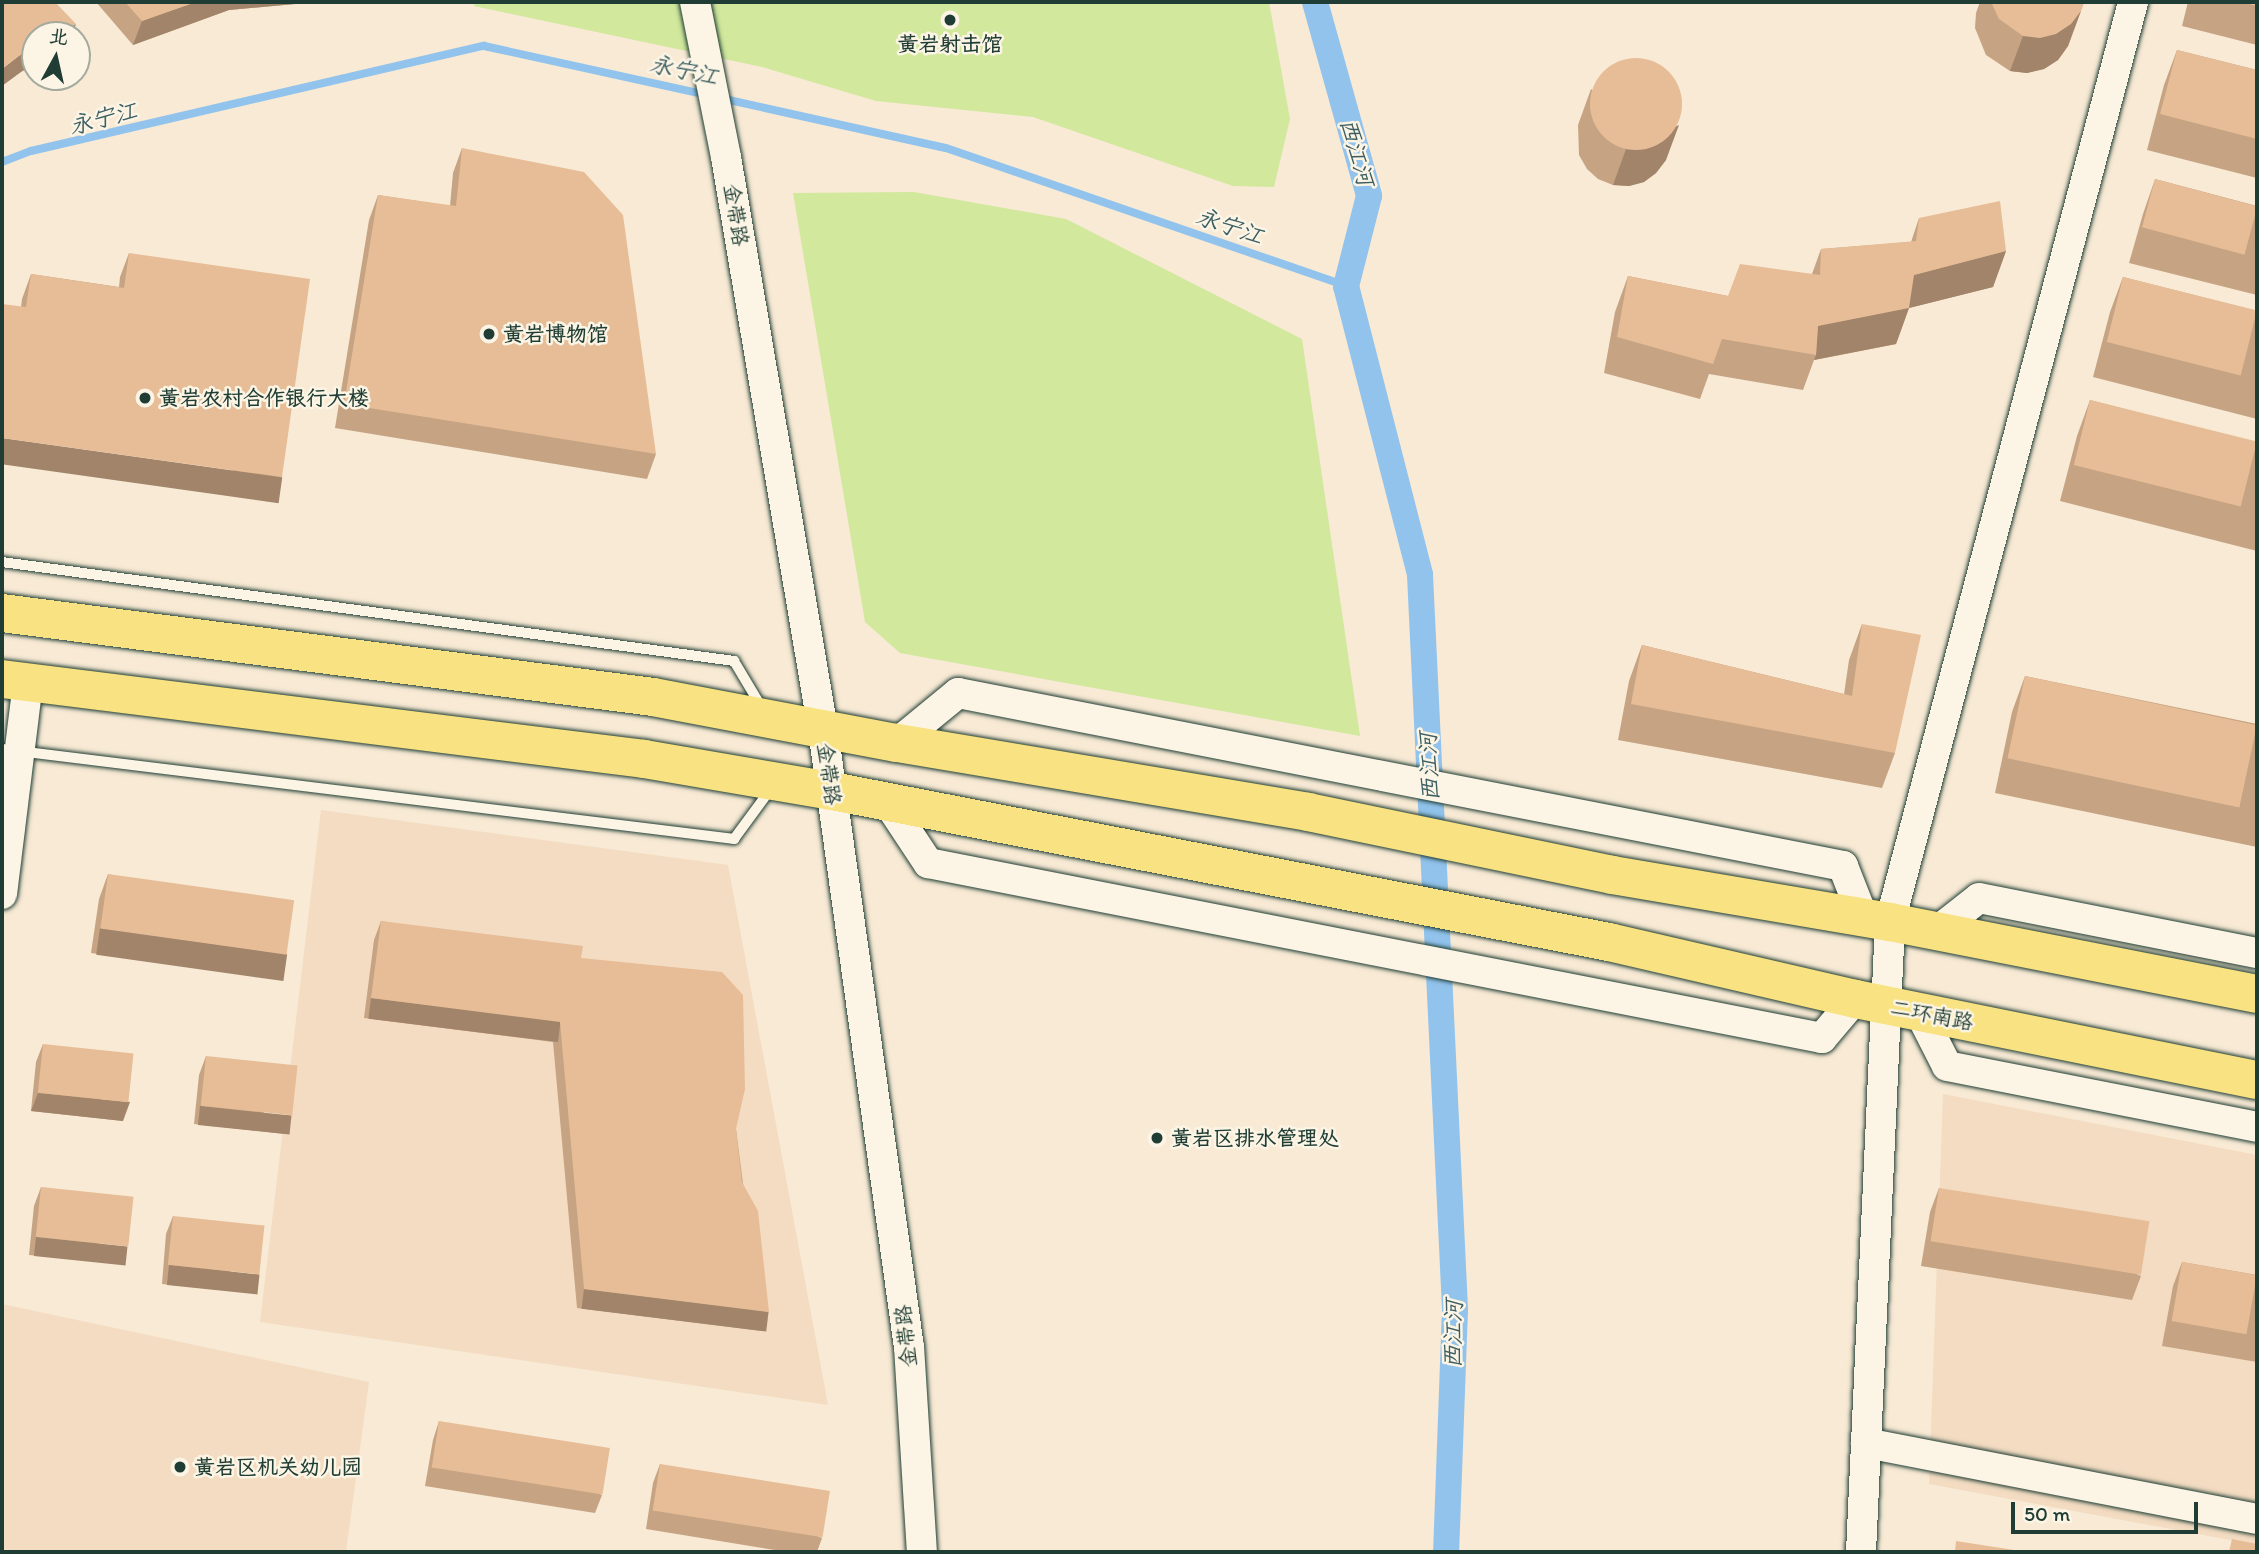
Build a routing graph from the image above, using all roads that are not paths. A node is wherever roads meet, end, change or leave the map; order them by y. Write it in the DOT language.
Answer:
graph roads {
  1 [pos="2133,2"];
  2 [pos="696,8"];
  3 [pos="2,562"];
  4 [pos="2,613"];
  5 [pos="15,681"];
  6 [pos="768,719"];
  7 [pos="823,730"];
  8 [pos="897,743"];
  9 [pos="11,750"];
  10 [pos="776,782"];
  11 [pos="832,791"];
  12 [pos="889,804"];
  13 [pos="2,894"];
  14 [pos="1877,920"];
  15 [pos="1937,931"];
  16 [pos="2257,953"];
  17 [pos="2257,994"];
  18 [pos="1887,1006"];
  19 [pos="2257,1080"];
  20 [pos="2257,1127"];
  21 [pos="1866,1443"];
  22 [pos="2257,1519"];
  23 [pos="922,1552"];
  24 [pos="1861,1552"];
  1 -- 14 [label="street"];
  2 -- 7 [label="street, 金带路"];
  3 -- 6 [label="lane"];
  4 -- 6 [label="highway"];
  5 -- 9 [label="street"];
  5 -- 10 [label="highway, 二环南路"];
  6 -- 7 [label="highway"];
  7 -- 8 [label="highway"];
  7 -- 11 [label="street, 金带路"];
  8 -- 14 [label="highway"];
  8 -- 14 [label="street"];
  9 -- 10 [label="lane"];
  9 -- 13 [label="street"];
  10 -- 11 [label="highway, 二环南路"];
  11 -- 12 [label="highway, 二环南路"];
  11 -- 23 [label="street, 金带路"];
  12 -- 18 [label="highway, 二环南路"];
  12 -- 18 [label="street"];
  14 -- 15 [label="highway"];
  14 -- 18 [label="street"];
  15 -- 16 [label="street"];
  15 -- 17 [label="highway"];
  18 -- 19 [label="highway, 二环南路"];
  18 -- 20 [label="street"];
  18 -- 21 [label="street"];
  21 -- 22 [label="street"];
  21 -- 24 [label="street"];
}
